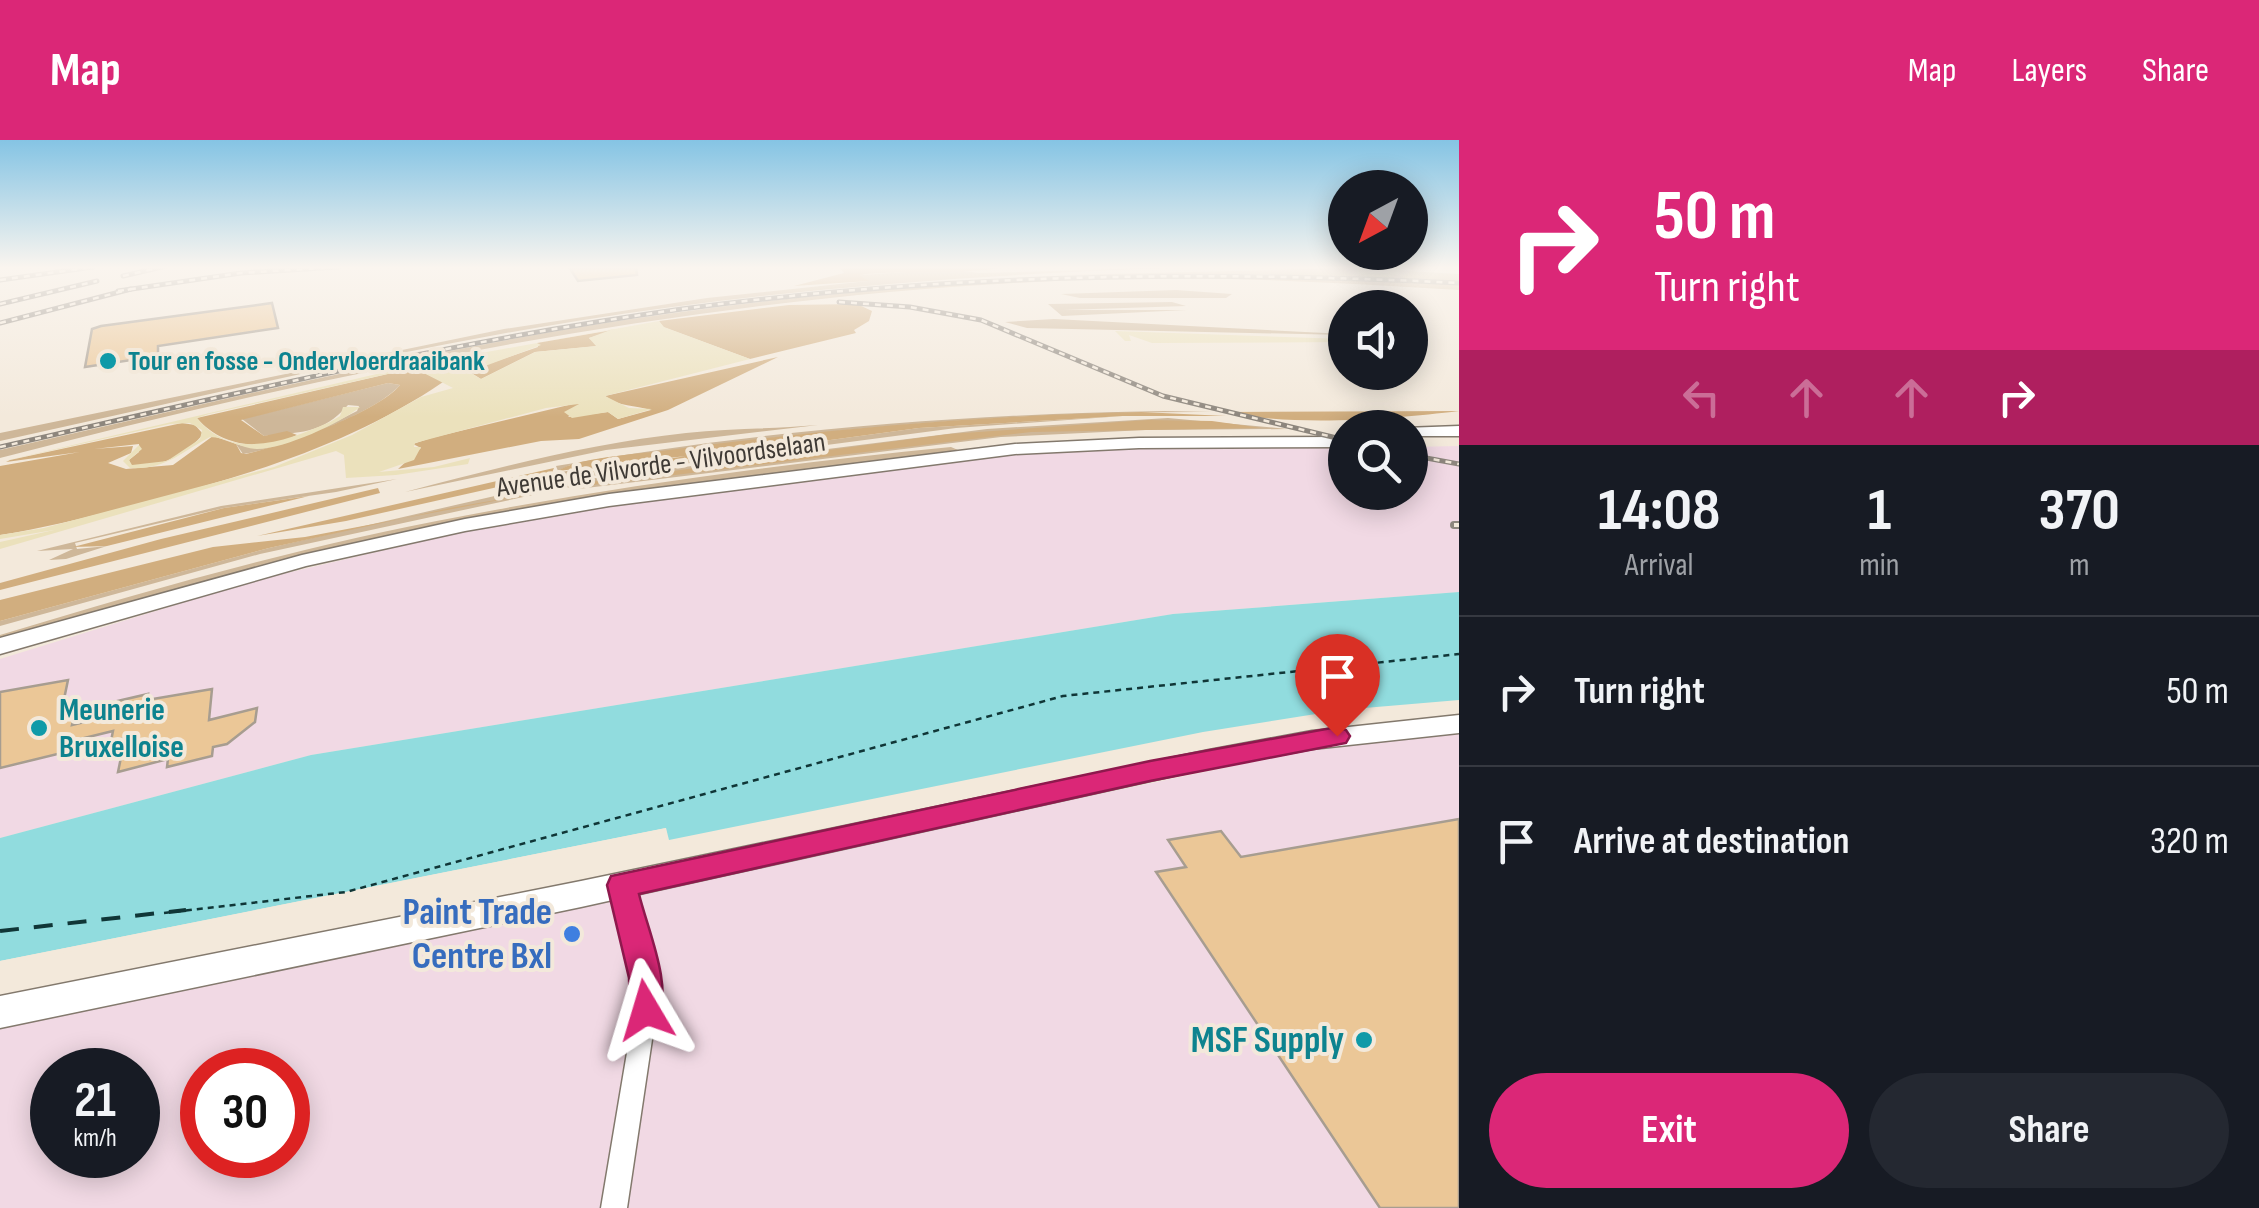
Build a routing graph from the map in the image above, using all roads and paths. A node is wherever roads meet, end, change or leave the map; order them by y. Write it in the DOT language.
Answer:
graph roads {
  1 [pos="1328,432"];
  2 [pos="1428,432"];
  3 [pos="1459,432"];
  4 [pos="1328,442"];
  5 [pos="1428,442"];
  6 [pos="1459,442"];
  7 [pos="0,632"];
  8 [pos="0,646"];
  9 [pos="1459,724"];
  10 [pos="622,885"];
  11 [pos="0,1012"];
  12 [pos="614,1208"];
  1 -- 7 [label="main road, Avenue de Vilvorde - Vilvoordselaan"];
  2 -- 3 [label="main road"];
  4 -- 8 [label="main road, Avenue de Vilvorde - Vilvoordselaan"];
  5 -- 6 [label="main road"];
  9 -- 10 [label="main road"];
  10 -- 11 [label="main road"];
  10 -- 12 [label="street"];
}
